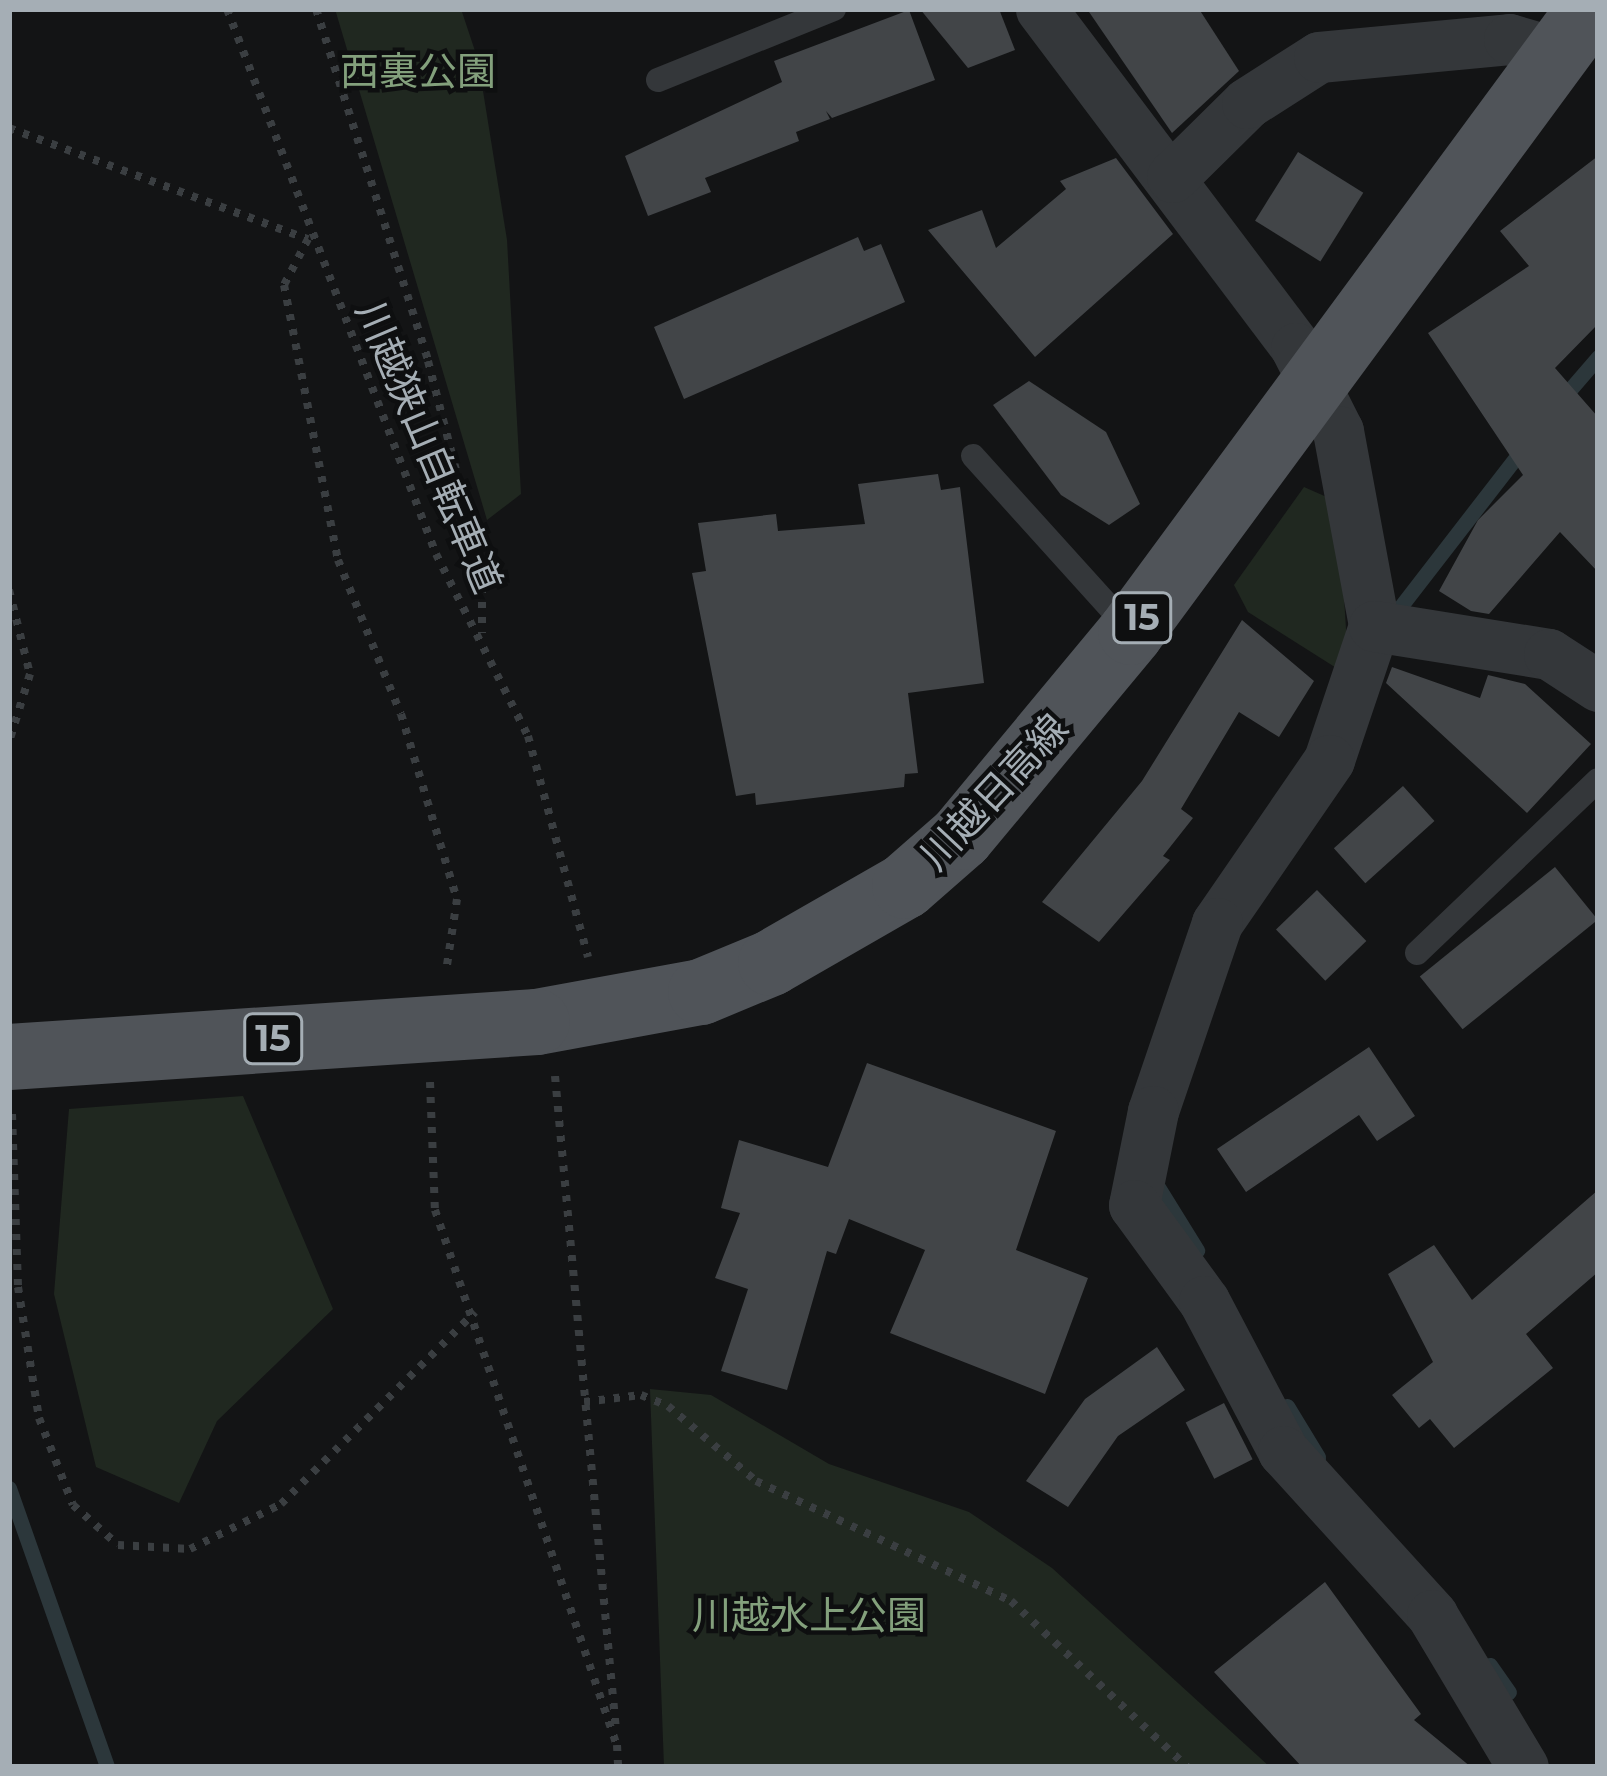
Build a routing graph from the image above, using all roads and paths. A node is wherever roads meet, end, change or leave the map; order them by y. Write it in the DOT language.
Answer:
graph roads {
  1 [pos="226,9"];
  2 [pos="316,9"];
  3 [pos="834,9"];
  4 [pos="1041,9"];
  5 [pos="1574,31"];
  6 [pos="658,80"];
  7 [pos="9,128"];
  8 [pos="1172,177"];
  9 [pos="308,239"];
  10 [pos="1316,386"];
  11 [pos="973,456"];
  12 [pos="9,590"];
  13 [pos="1374,626"];
  14 [pos="1131,632"];
  15 [pos="481,634"];
  16 [pos="1598,686"];
  17 [pos="9,742"];
  18 [pos="1598,779"];
  19 [pos="1417,952"];
  20 [pos="589,977"];
  21 [pos="443,992"];
  22 [pos="545,1037"];
  23 [pos="434,1061"];
  24 [pos="10,1081"];
  25 [pos="475,1312"];
  26 [pos="584,1402"];
  27 [pos="617,1746"];
  28 [pos="618,1767"];
  29 [pos="1186,1767"];
  30 [pos="1523,1767"];
  1 -- 9 [label="path, 川越狭山自転車道"];
  2 -- 15 [label="path"];
  3 -- 6 [label="lane"];
  4 -- 8 [label="street"];
  5 -- 8 [label="street"];
  5 -- 10 [label="main road, 川越日高線 / 15"];
  7 -- 9 [label="path"];
  8 -- 10 [label="street"];
  9 -- 15 [label="path, 川越狭山自転車道"];
  9 -- 21 [label="path"];
  10 -- 13 [label="street"];
  10 -- 14 [label="main road, 川越日高線 / 15"];
  11 -- 14 [label="lane"];
  12 -- 17 [label="path"];
  13 -- 16 [label="street"];
  13 -- 30 [label="street"];
  14 -- 22 [label="main road, 川越日高線 / 15"];
  15 -- 20 [label="path, 川越狭山自転車道"];
  18 -- 19 [label="lane"];
  22 -- 24 [label="main road, 川越日高線 / 15, bridge"];
  22 -- 26 [label="path"];
  23 -- 25 [label="path"];
  24 -- 25 [label="path"];
  25 -- 27 [label="path"];
  26 -- 27 [label="path"];
  26 -- 29 [label="path"];
  27 -- 28 [label="path"];
}
